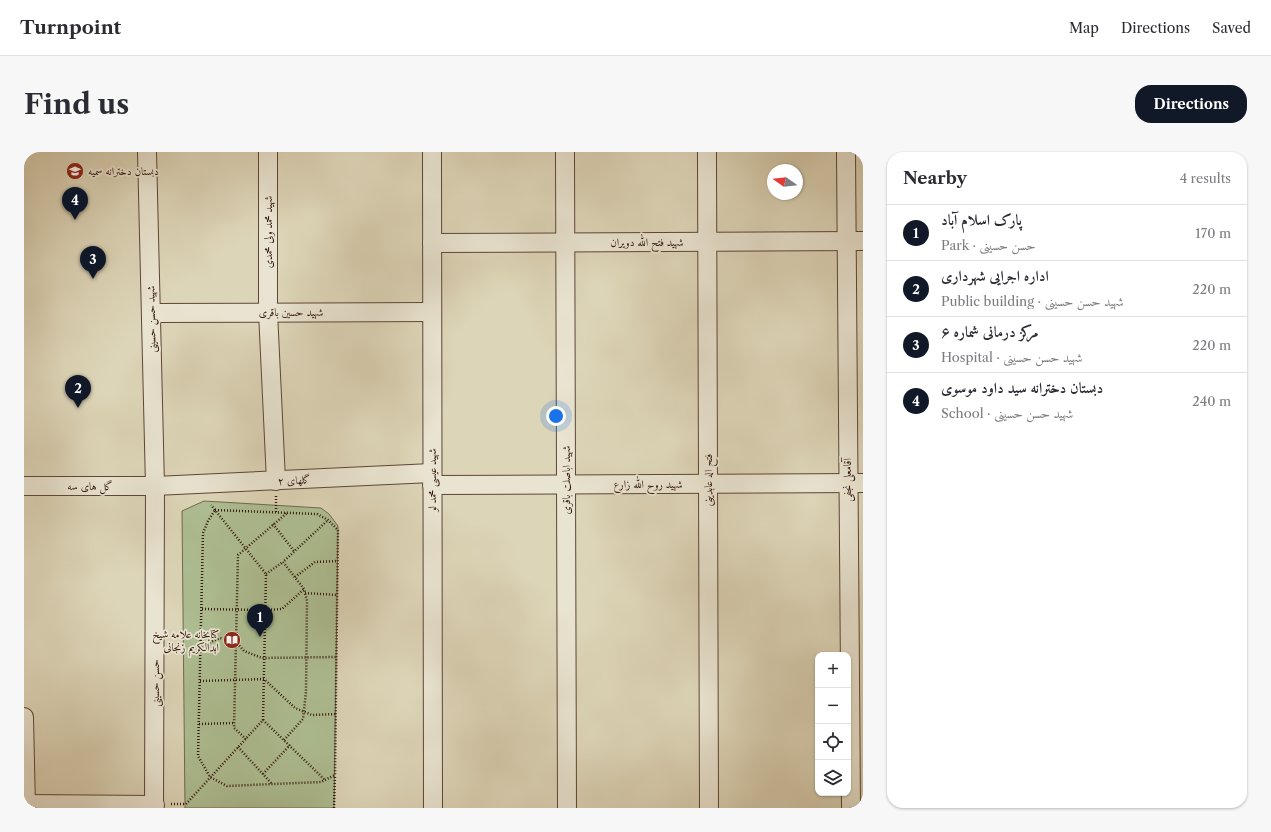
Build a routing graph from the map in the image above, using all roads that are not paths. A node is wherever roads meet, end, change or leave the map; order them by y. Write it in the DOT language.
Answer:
graph roads {
  1 [pos="147,152"];
  2 [pos="268,152"];
  3 [pos="432,152"];
  4 [pos="565,152"];
  5 [pos="707,152"];
  6 [pos="846,152"];
  7 [pos="854,241"];
  8 [pos="707,242"];
  9 [pos="432,243"];
  10 [pos="565,243"];
  11 [pos="151,312"];
  12 [pos="268,312"];
  13 [pos="432,312"];
  14 [pos="432,479"];
  15 [pos="276,481"];
  16 [pos="855,483"];
  17 [pos="708,484"];
  18 [pos="566,485"];
  19 [pos="24,486"];
  20 [pos="155,486"];
  21 [pos="24,717"];
  22 [pos="26,805"];
  23 [pos="154,806"];
  24 [pos="433,808"];
  25 [pos="567,808"];
  26 [pos="709,808"];
  27 [pos="851,808"];
  1 -- 11 [label="street, شهید حسن حسینی"];
  2 -- 12 [label="street, شهید محمد ولی محمدی"];
  3 -- 9 [label="street, شهید عیسی محمد لو"];
  4 -- 10 [label="street, شهید اباصلت باقری"];
  5 -- 8 [label="street, فتح اله عابدینی"];
  6 -- 7 [label="street, آقامعلی نجفی"];
  7 -- 8 [label="street, شهید فتح الله دویران"];
  7 -- 16 [label="street, آقامعلی نجفی"];
  8 -- 10 [label="street, شهید فتح الله دویران"];
  8 -- 17 [label="street, فتح اله عابدینی"];
  9 -- 10 [label="street, شهید فتح الله دویران"];
  9 -- 13 [label="street, شهید عیسی محمد لو"];
  10 -- 18 [label="street, شهید اباصلت باقری"];
  11 -- 12 [label="street, شهید حسین باقری"];
  11 -- 20 [label="street, شهید حسن حسینی"];
  12 -- 13 [label="street, شهید حسین باقری"];
  12 -- 15 [label="street, شهید محمد ولی محمدی"];
  13 -- 14 [label="street, شهید عیسی محمد لو"];
  14 -- 15 [label="street, گلهای ۲"];
  14 -- 18 [label="street, شهید روح الله زارع"];
  14 -- 24 [label="street, شهید عیسی محمد لو"];
  15 -- 20 [label="street, گلهای ۲"];
  16 -- 17 [label="street, شهید روح الله زارع"];
  16 -- 27 [label="street, آقامعلی نجفی"];
  17 -- 18 [label="street, شهید روح الله زارع"];
  17 -- 26 [label="street, فتح اله عابدینی"];
  18 -- 25 [label="street, شهید اباصلت باقری"];
  19 -- 20 [label="street, گل های سه"];
  20 -- 23 [label="street, حسن حسینی"];
  21 -- 22 [label="street"];
  22 -- 23 [label="street"];
}
